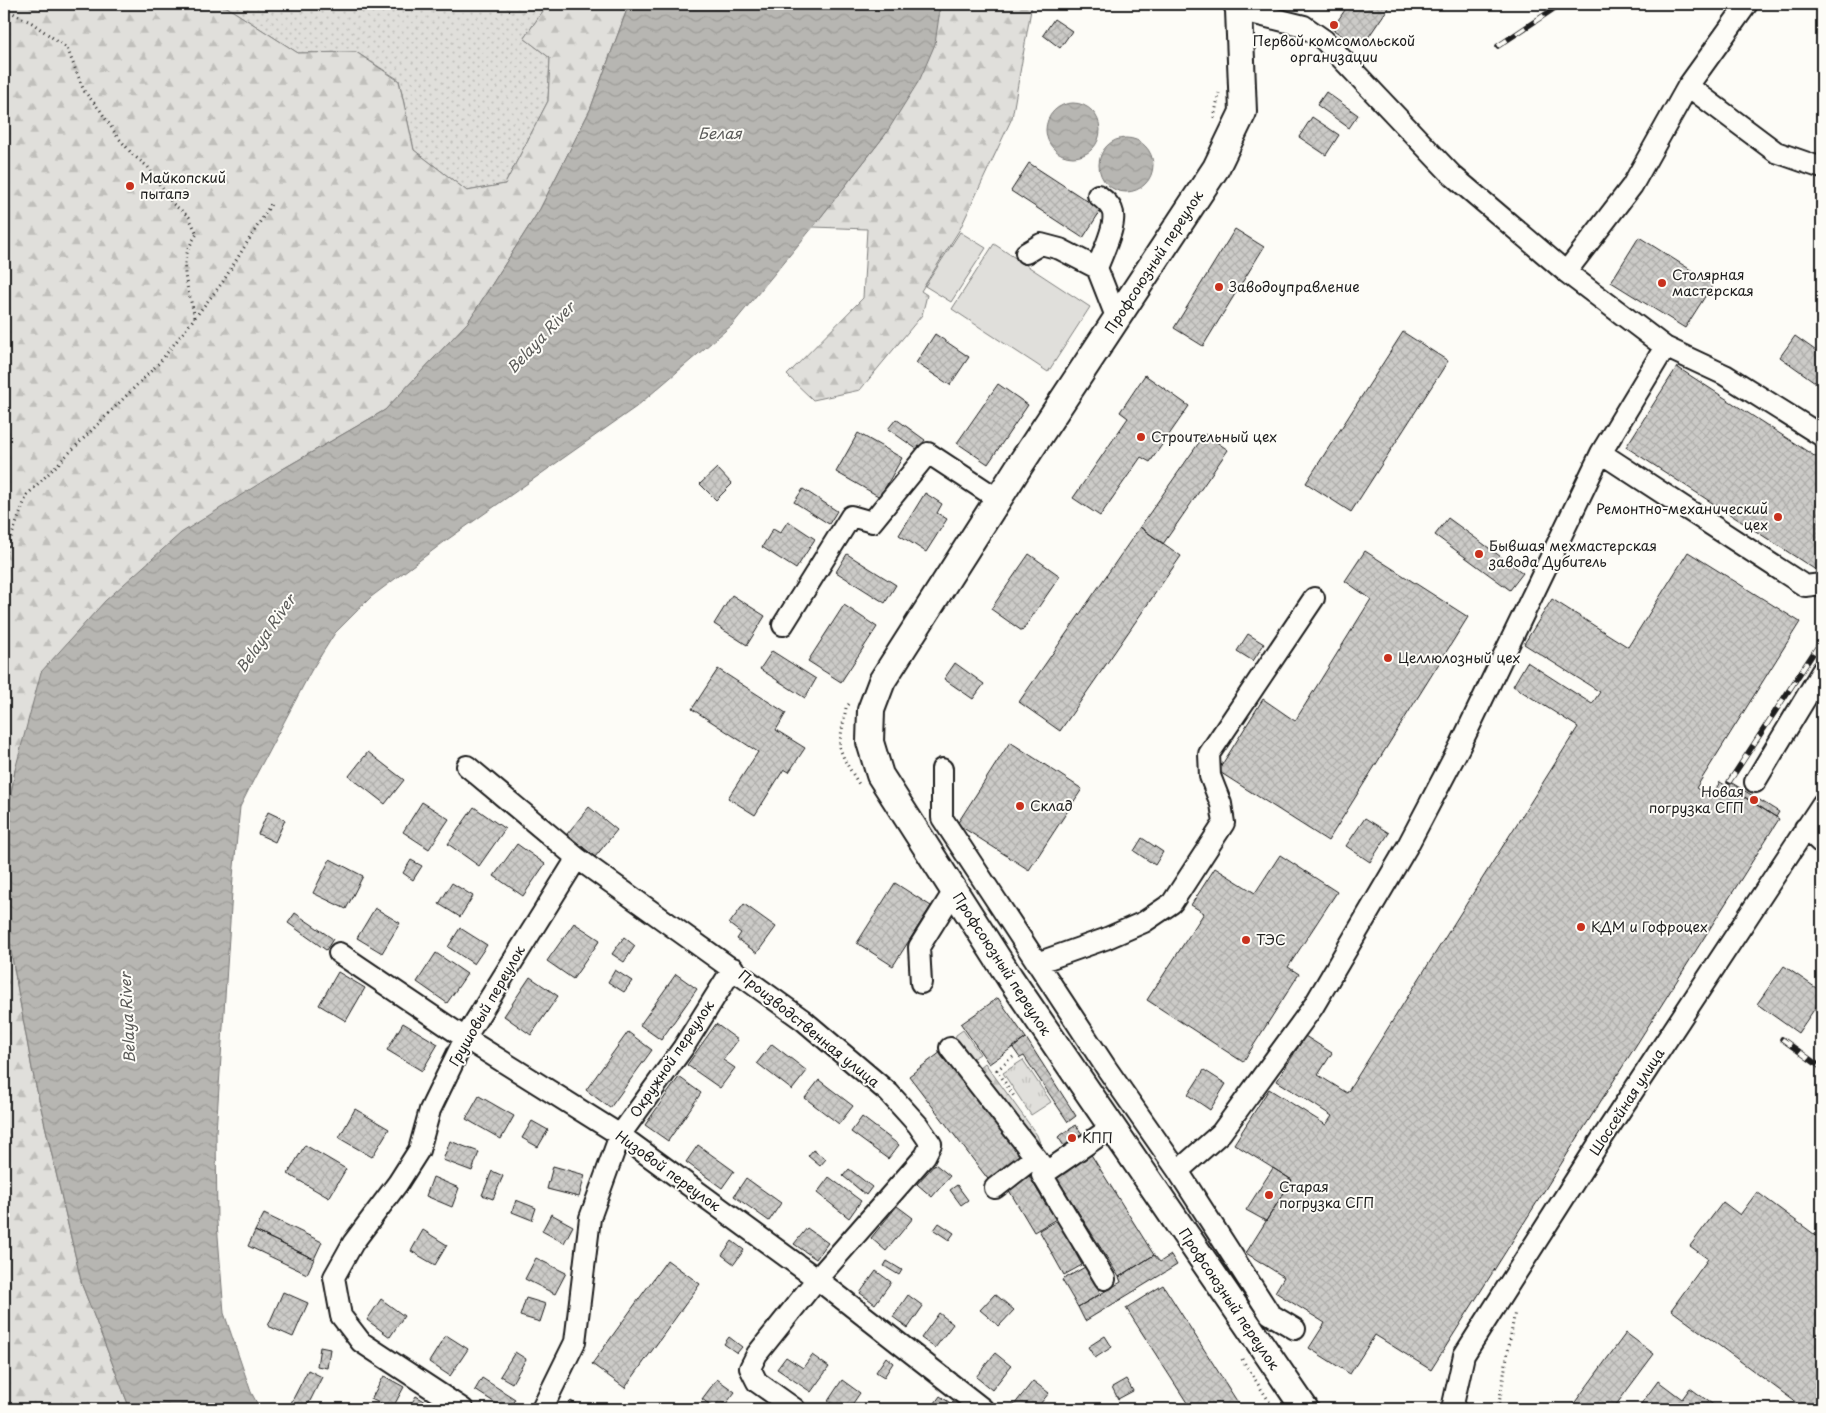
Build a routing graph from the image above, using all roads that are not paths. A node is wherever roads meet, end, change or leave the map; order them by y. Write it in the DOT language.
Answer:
graph roads {
  1 [pos="1747,4"];
  2 [pos="1238,7"];
  3 [pos="1688,86"];
  4 [pos="1822,168"];
  5 [pos="1098,195"];
  6 [pos="1026,253"];
  7 [pos="1097,268"];
  8 [pos="1566,272"];
  9 [pos="1116,318"];
  10 [pos="1665,347"];
  11 [pos="1822,436"];
  12 [pos="1601,453"];
  13 [pos="998,499"];
  14 [pos="1822,584"];
  15 [pos="1314,598"];
  16 [pos="783,625"];
  17 [pos="1822,671"];
  18 [pos="467,766"];
  19 [pos="942,769"];
  20 [pos="1756,782"];
  21 [pos="1822,804"];
  22 [pos="1805,828"];
  23 [pos="1822,844"];
  24 [pos="577,858"];
  25 [pos="954,891"];
  26 [pos="339,953"];
  27 [pos="1037,963"];
  28 [pos="732,968"];
  29 [pos="921,983"];
  30 [pos="465,1038"];
  31 [pos="950,1048"];
  32 [pos="1112,1127"];
  33 [pos="620,1135"];
  34 [pos="1041,1165"];
  35 [pos="1178,1171"];
  36 [pos="995,1188"];
  37 [pos="1104,1279"];
  38 [pos="816,1280"];
  39 [pos="1295,1329"];
  40 [pos="1300,1408"];
  41 [pos="463,1409"];
  42 [pos="542,1409"];
  43 [pos="795,1409"];
  44 [pos="983,1409"];
  45 [pos="1452,1409"];
  1 -- 3 [label="street"];
  2 -- 8 [label="street"];
  2 -- 9 [label="main road, Профсоюзный переулок"];
  3 -- 4 [label="street"];
  3 -- 8 [label="street"];
  5 -- 7 [label="street"];
  6 -- 7 [label="street"];
  7 -- 9 [label="street"];
  8 -- 10 [label="street"];
  9 -- 13 [label="main road, Профсоюзный переулок"];
  10 -- 11 [label="street"];
  10 -- 12 [label="street"];
  12 -- 14 [label="street"];
  12 -- 35 [label="street"];
  13 -- 16 [label="street"];
  13 -- 25 [label="main road, Профсоюзный переулок"];
  15 -- 27 [label="street"];
  17 -- 20 [label="street"];
  18 -- 24 [label="street, Производственная улица"];
  19 -- 27 [label="street"];
  21 -- 22 [label="street, Шоссейная улица"];
  22 -- 23 [label="street"];
  22 -- 45 [label="street, Шоссейная улица"];
  24 -- 28 [label="street, Производственная улица"];
  24 -- 30 [label="street, Грушовый переулок"];
  25 -- 29 [label="street"];
  25 -- 32 [label="main road, Профсоюзный переулок"];
  26 -- 30 [label="street, Низовой переулок"];
  27 -- 35 [label="street"];
  28 -- 33 [label="street, Окружной переулок"];
  28 -- 38 [label="street, Производственная улица"];
  30 -- 33 [label="street, Низовой переулок"];
  30 -- 41 [label="street, Грушовый переулок"];
  31 -- 34 [label="street"];
  32 -- 34 [label="street"];
  32 -- 40 [label="main road, Профсоюзный переулок"];
  33 -- 38 [label="street, Низовой переулок"];
  33 -- 42 [label="street, Окружной переулок"];
  34 -- 36 [label="street"];
  34 -- 37 [label="street"];
  35 -- 39 [label="street"];
  38 -- 43 [label="street, Производственная улица"];
  38 -- 44 [label="street, Низовой переулок"];
}
